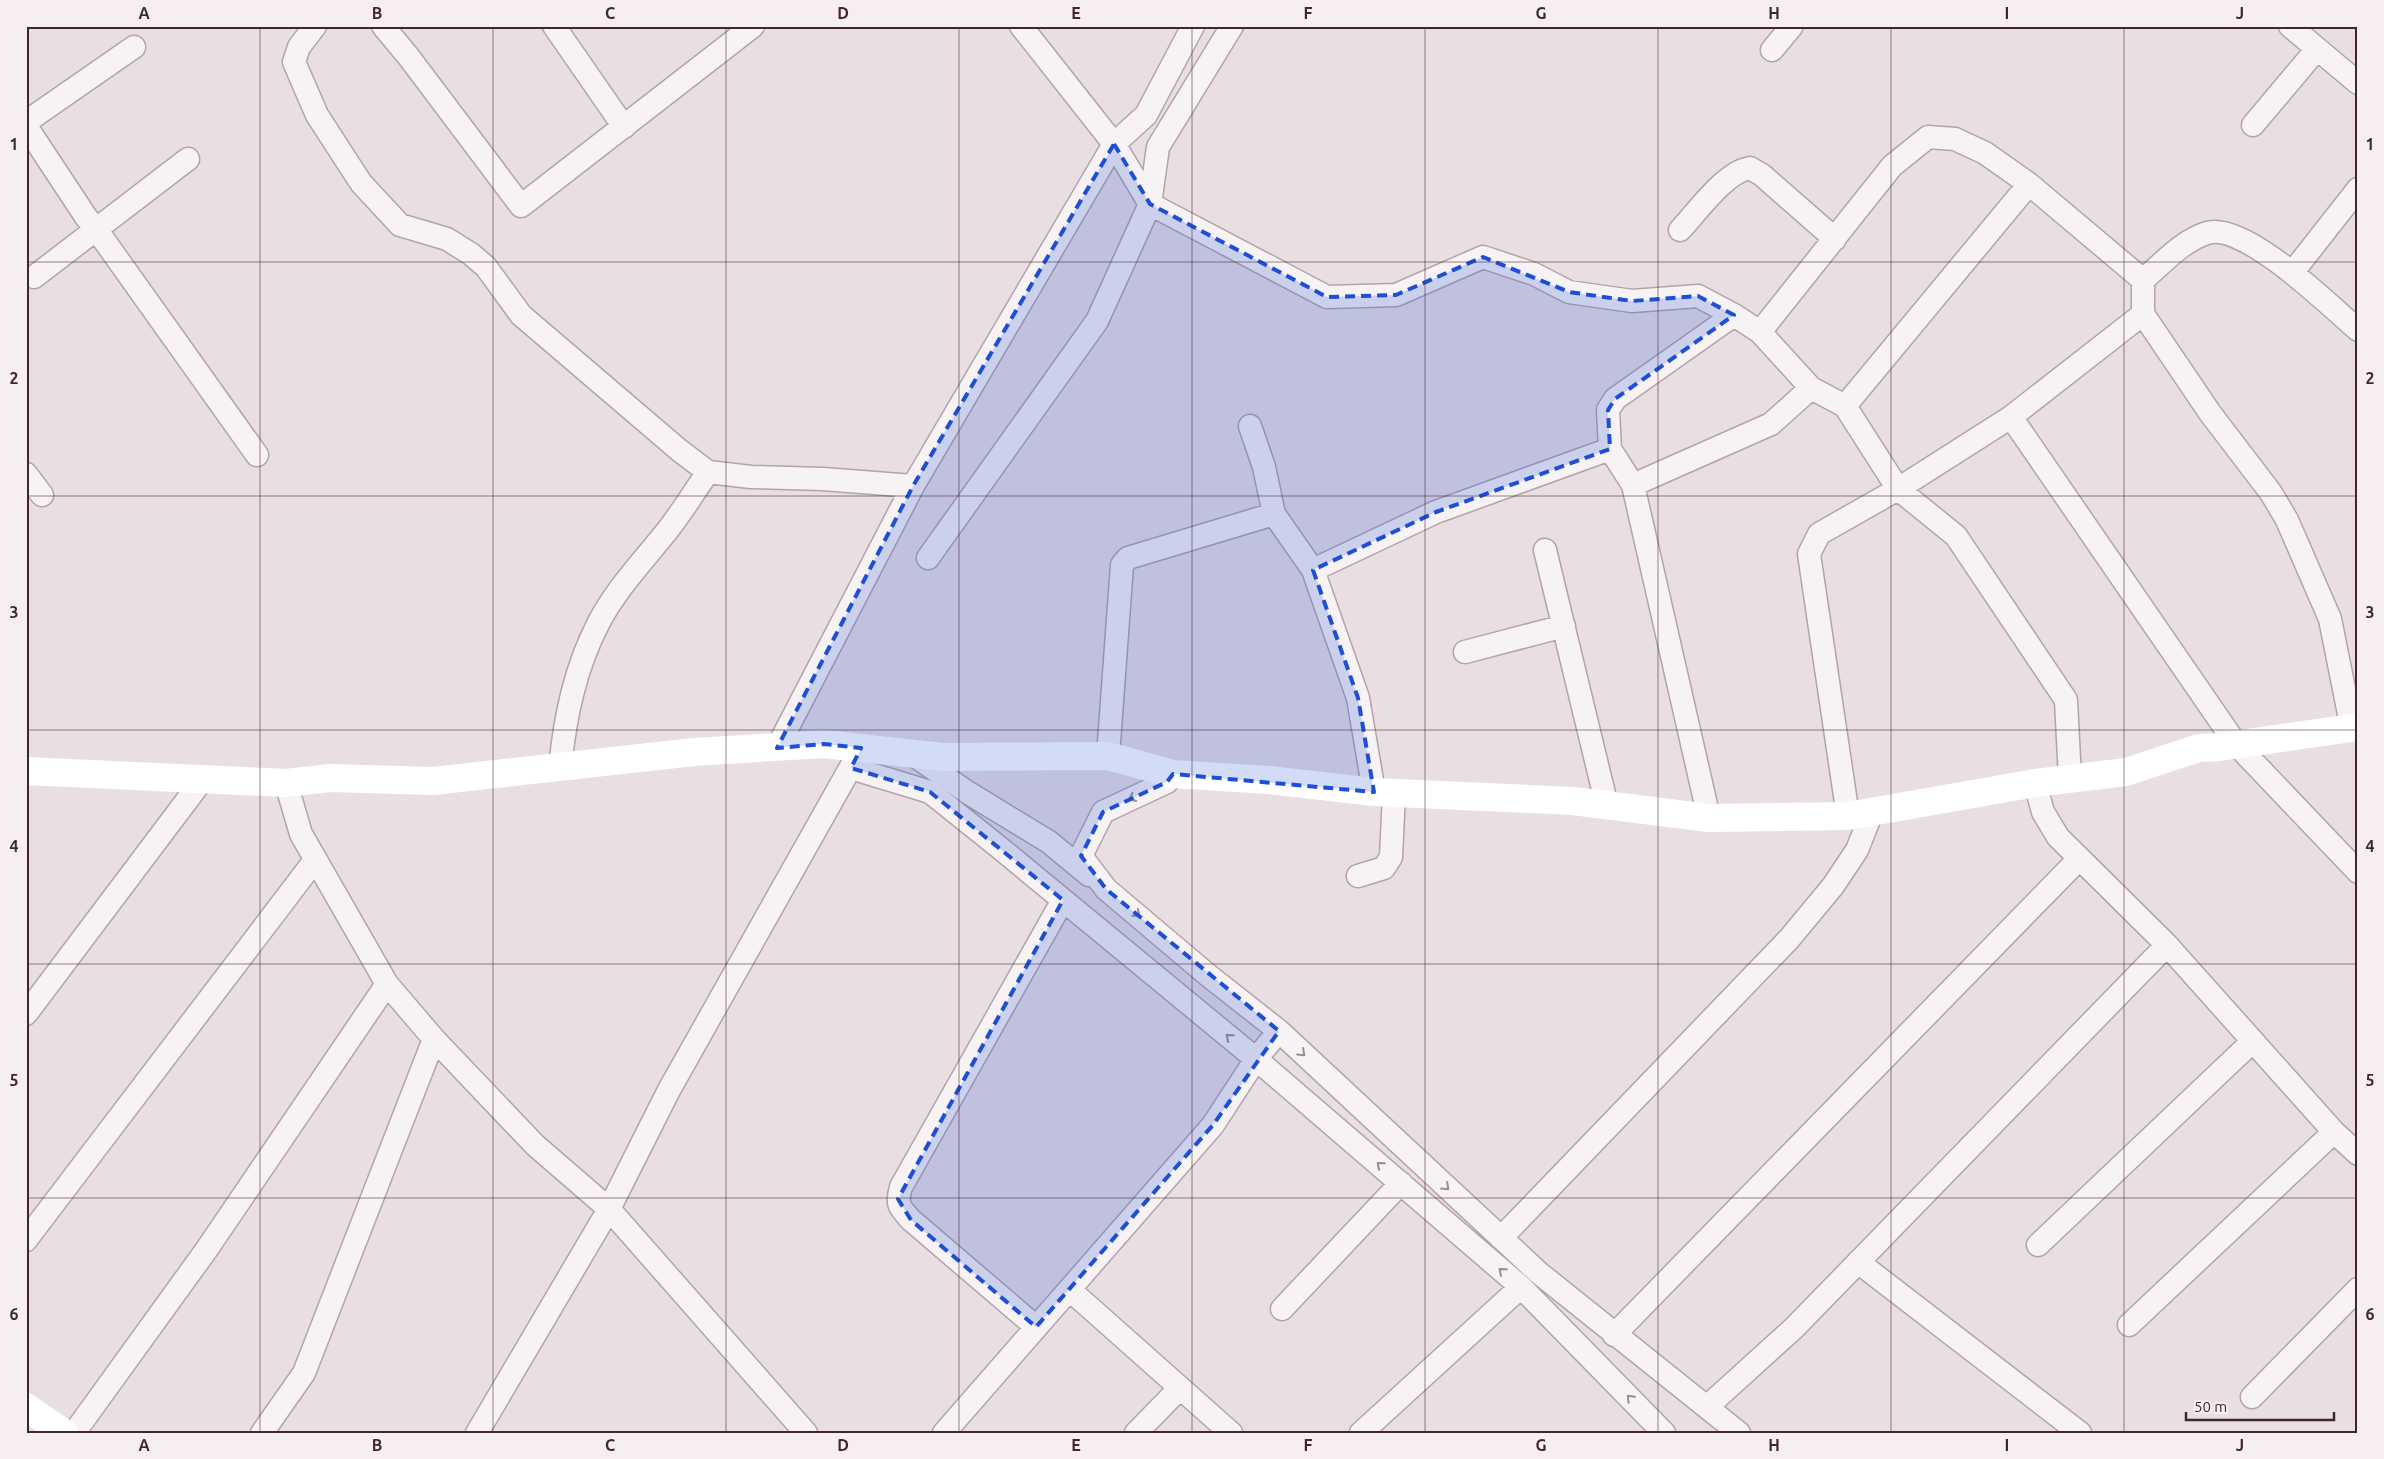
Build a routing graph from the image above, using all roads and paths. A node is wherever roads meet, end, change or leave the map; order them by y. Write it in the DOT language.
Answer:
graph roads {
  1 [pos="315,26"];
  2 [pos="383,26"];
  3 [pos="554,26"];
  4 [pos="753,26"];
  5 [pos="1021,26"];
  6 [pos="1193,26"];
  7 [pos="1232,26"];
  8 [pos="1792,26"];
  9 [pos="2290,26"];
  10 [pos="134,47"];
  11 [pos="2317,49"];
  12 [pos="1772,50"];
  13 [pos="2358,83"];
  14 [pos="26,124"];
  15 [pos="2253,126"];
  16 [pos="624,127"];
  17 [pos="1114,144"];
  18 [pos="188,160"];
  19 [pos="2029,184"];
  20 [pos="2358,189"];
  21 [pos="1150,204"];
  22 [pos="96,229"];
  23 [pos="1680,230"];
  24 [pos="1835,239"];
  25 [pos="2292,273"];
  26 [pos="34,277"];
  27 [pos="2143,280"];
  28 [pos="2143,314"];
  29 [pos="1734,315"];
  30 [pos="2358,330"];
  31 [pos="1760,332"];
  32 [pos="1811,388"];
  33 [pos="1845,406"];
  34 [pos="2011,417"];
  35 [pos="1250,426"];
  36 [pos="1610,449"];
  37 [pos="257,455"];
  38 [pos="708,472"];
  39 [pos="26,474"];
  40 [pos="1633,485"];
  41 [pos="913,486"];
  42 [pos="1898,489"];
  43 [pos="42,495"];
  44 [pos="1274,514"];
  45 [pos="1545,550"];
  46 [pos="928,558"];
  47 [pos="1313,570"];
  48 [pos="1564,626"];
  49 [pos="1465,652"];
  50 [pos="2355,728"];
  51 [pos="2236,744"];
  52 [pos="777,748"];
  53 [pos="912,754"];
  54 [pos="1108,756"];
  55 [pos="856,758"];
  56 [pos="560,768"];
  57 [pos="26,772"];
  58 [pos="1173,774"];
  59 [pos="203,779"];
  60 [pos="2070,779"];
  61 [pos="286,783"];
  62 [pos="2035,783"];
  63 [pos="1384,792"];
  64 [pos="1607,806"];
  65 [pos="1860,814"];
  66 [pos="1709,818"];
  67 [pos="2079,859"];
  68 [pos="315,860"];
  69 [pos="2358,872"];
  70 [pos="1358,876"];
  71 [pos="1106,889"];
  72 [pos="1063,900"];
  73 [pos="2167,945"];
  74 [pos="387,984"];
  75 [pos="26,1014"];
  76 [pos="1279,1031"];
  77 [pos="434,1039"];
  78 [pos="2253,1041"];
  79 [pos="1256,1059"];
  80 [pos="2334,1132"];
  81 [pos="2358,1154"];
  82 [pos="1401,1183"];
  83 [pos="609,1209"];
  84 [pos="1501,1238"];
  85 [pos="26,1240"];
  86 [pos="2038,1245"];
  87 [pos="1858,1262"];
  88 [pos="1521,1287"];
  89 [pos="2358,1289"];
  90 [pos="1070,1290"];
  91 [pos="1282,1309"];
  92 [pos="2129,1325"];
  93 [pos="1036,1327"];
  94 [pos="1614,1335"];
  95 [pos="1179,1388"];
  96 [pos="2252,1397"];
  97 [pos="1708,1406"];
  98 [pos="26,1407"];
  99 [pos="64,1433"];
  100 [pos="74,1433"];
  101 [pos="262,1433"];
  102 [pos="477,1433"];
  103 [pos="806,1433"];
  104 [pos="944,1433"];
  105 [pos="1136,1433"];
  106 [pos="1231,1433"];
  107 [pos="1361,1433"];
  108 [pos="1664,1433"];
  109 [pos="1739,1433"];
  110 [pos="2080,1433"];
  1 -- 38 [label="street"];
  2 -- 16 [label="street"];
  3 -- 16 [label="street"];
  4 -- 16 [label="street"];
  5 -- 17 [label="street"];
  6 -- 17 [label="street"];
  7 -- 21 [label="street"];
  8 -- 12 [label="street"];
  9 -- 11 [label="street"];
  10 -- 14 [label="street"];
  11 -- 13 [label="street"];
  11 -- 15 [label="street"];
  14 -- 22 [label="street"];
  17 -- 21 [label="street"];
  17 -- 41 [label="street"];
  18 -- 22 [label="street"];
  19 -- 24 [label="street"];
  19 -- 27 [label="street"];
  19 -- 33 [label="street"];
  20 -- 25 [label="street"];
  21 -- 29 [label="street"];
  21 -- 46 [label="street"];
  22 -- 26 [label="street"];
  22 -- 37 [label="street"];
  23 -- 24 [label="street"];
  24 -- 31 [label="street"];
  25 -- 27 [label="street"];
  25 -- 30 [label="street"];
  27 -- 28 [label="street"];
  28 -- 34 [label="street"];
  28 -- 50 [label="street"];
  29 -- 31 [label="street"];
  29 -- 36 [label="street"];
  31 -- 32 [label="street"];
  32 -- 33 [label="street"];
  32 -- 40 [label="street"];
  33 -- 42 [label="street"];
  34 -- 42 [label="street"];
  34 -- 51 [label="street"];
  35 -- 44 [label="street"];
  36 -- 40 [label="street"];
  36 -- 47 [label="street"];
  38 -- 41 [label="street"];
  38 -- 56 [label="street"];
  39 -- 43 [label="street"];
  40 -- 66 [label="street"];
  41 -- 52 [label="street"];
  42 -- 60 [label="street"];
  42 -- 65 [label="street"];
  44 -- 47 [label="street"];
  44 -- 54 [label="street"];
  45 -- 48 [label="street"];
  47 -- 63 [label="street"];
  48 -- 49 [label="street"];
  48 -- 64 [label="street"];
  50 -- 51 [label="street"];
  51 -- 60 [label="street"];
  51 -- 69 [label="street"];
  52 -- 55 [label="street"];
  52 -- 56 [label="street"];
  53 -- 54 [label="street"];
  53 -- 55 [label="street"];
  53 -- 71 [label="street"];
  54 -- 58 [label="street"];
  55 -- 72 [label="street"];
  55 -- 83 [label="street"];
  56 -- 61 [label="street"];
  57 -- 59 [label="street"];
  58 -- 63 [label="street"];
  58 -- 71 [label="street, one-way"];
  59 -- 61 [label="street"];
  59 -- 75 [label="street"];
  60 -- 62 [label="street"];
  61 -- 68 [label="street"];
  62 -- 65 [label="street"];
  62 -- 67 [label="street"];
  63 -- 64 [label="street"];
  63 -- 70 [label="street"];
  64 -- 66 [label="street"];
  65 -- 66 [label="street"];
  65 -- 84 [label="street"];
  67 -- 73 [label="street"];
  67 -- 94 [label="street"];
  68 -- 74 [label="street"];
  68 -- 85 [label="street"];
  71 -- 76 [label="street, one-way"];
  79 -- 72 [label="street, one-way"];
  72 -- 93 [label="street"];
  73 -- 78 [label="street"];
  73 -- 87 [label="street"];
  74 -- 77 [label="street"];
  74 -- 100 [label="street"];
  76 -- 79 [label="street"];
  76 -- 84 [label="street, one-way"];
  77 -- 83 [label="street"];
  77 -- 101 [label="street"];
  78 -- 80 [label="street"];
  78 -- 86 [label="street"];
  82 -- 79 [label="street, one-way"];
  79 -- 90 [label="street"];
  80 -- 81 [label="street"];
  80 -- 92 [label="street"];
  88 -- 82 [label="street, one-way"];
  82 -- 91 [label="street"];
  83 -- 102 [label="street"];
  83 -- 103 [label="street"];
  84 -- 94 [label="street"];
  87 -- 97 [label="street"];
  87 -- 110 [label="street"];
  88 -- 107 [label="street"];
  108 -- 88 [label="street, one-way"];
  89 -- 96 [label="street"];
  90 -- 93 [label="street"];
  90 -- 95 [label="street"];
  93 -- 104 [label="street"];
  94 -- 97 [label="street"];
  95 -- 105 [label="street"];
  95 -- 106 [label="street"];
  97 -- 109 [label="street"];
  98 -- 99 [label="street"];
}
